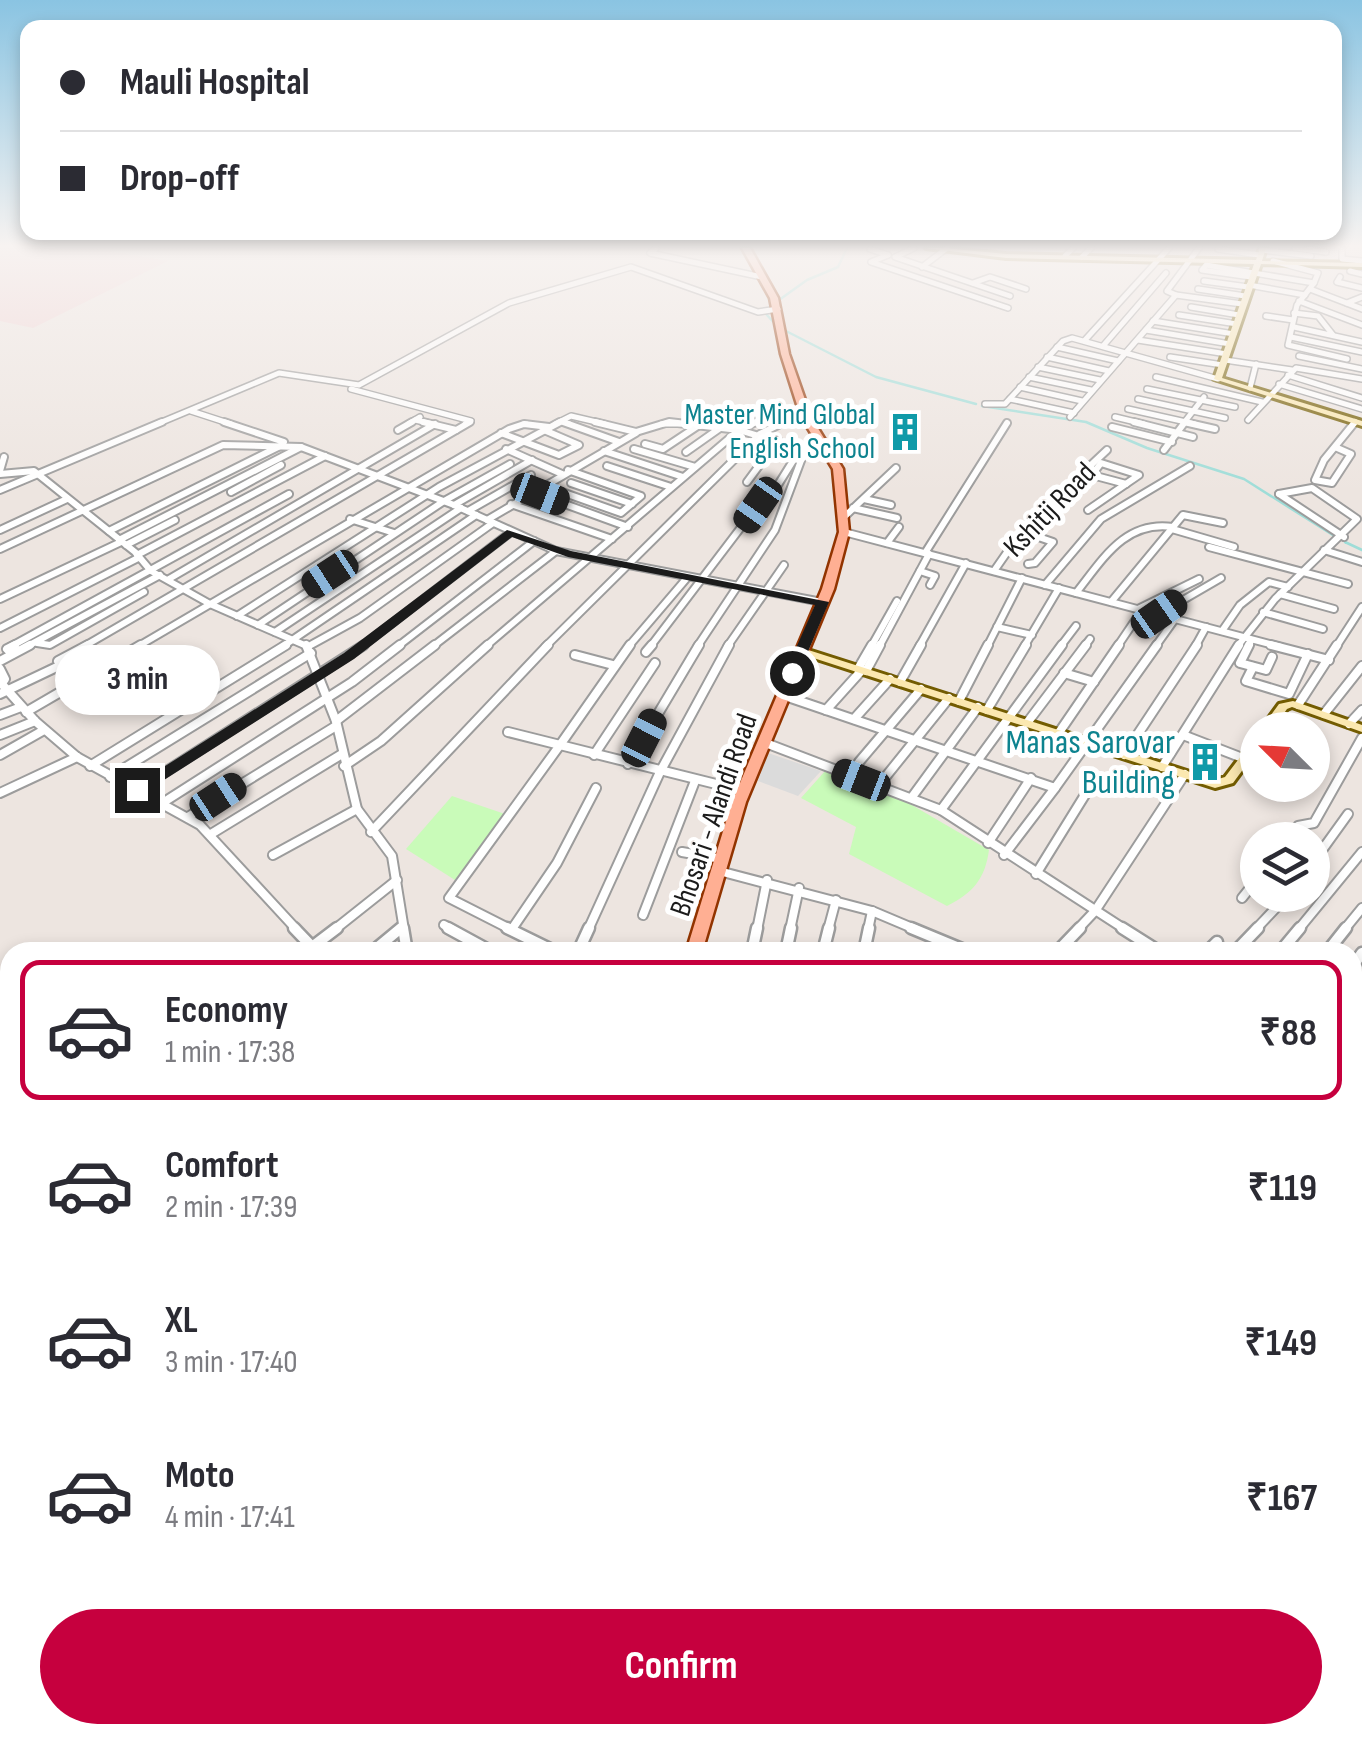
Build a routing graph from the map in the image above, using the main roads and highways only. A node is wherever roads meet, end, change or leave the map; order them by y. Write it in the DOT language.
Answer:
graph roads {
  1 [pos="781,329"];
  2 [pos="697,942"];
  1 -- 2 [label="main road, Bhosari - Alandi Road"];
}
